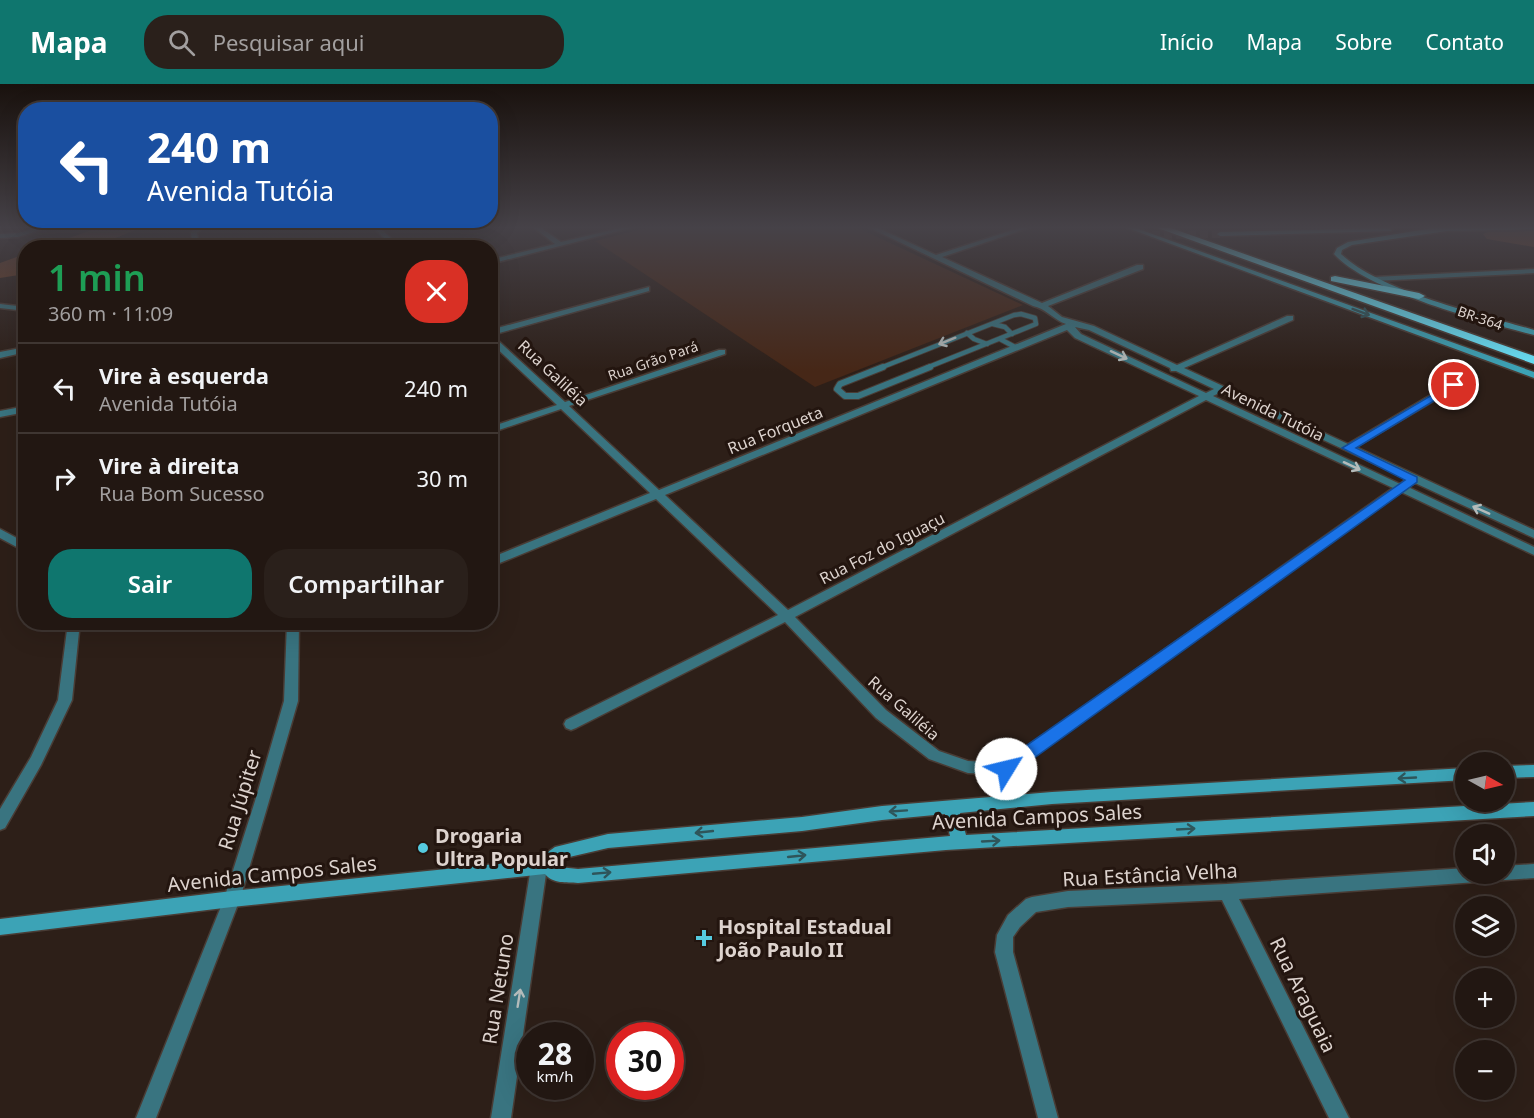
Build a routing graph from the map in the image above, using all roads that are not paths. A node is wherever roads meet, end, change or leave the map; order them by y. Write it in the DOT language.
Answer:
graph roads {
  1 [pos="975,275"];
  2 [pos="1119,275"];
  3 [pos="1261,275"];
  4 [pos="1297,275"];
  5 [pos="1367,275"];
  6 [pos="1449,275"];
  7 [pos="1316,276"];
  8 [pos="1374,279"];
  9 [pos="646,289"];
  10 [pos="1350,294"];
  11 [pos="1419,296"];
  12 [pos="1043,305"];
  13 [pos="0,306"];
  14 [pos="18,308"];
  15 [pos="1290,318"];
  16 [pos="992,323"];
  17 [pos="1071,325"];
  18 [pos="498,333"];
  19 [pos="968,333"];
  20 [pos="1534,333"];
  21 [pos="1012,334"];
  22 [pos="1000,339"];
  23 [pos="498,343"];
  24 [pos="988,344"];
  25 [pos="1015,347"];
  26 [pos="18,351"];
  27 [pos="722,352"];
  28 [pos="1534,352"];
  29 [pos="0,355"];
  30 [pos="1534,360"];
  31 [pos="1174,369"];
  32 [pos="1534,374"];
  33 [pos="1454,385"];
  34 [pos="1220,389"];
  35 [pos="1206,397"];
  36 [pos="564,406"];
  37 [pos="18,411"];
  38 [pos="0,414"];
  39 [pos="498,427"];
  40 [pos="1348,448"];
  41 [pos="1413,479"];
  42 [pos="1400,488"];
  43 [pos="656,494"];
  44 [pos="0,533"];
  45 [pos="1534,534"];
  46 [pos="18,543"];
  47 [pos="1534,550"];
  48 [pos="498,560"];
  49 [pos="787,616"];
  50 [pos="73,630"];
  51 [pos="293,630"];
  52 [pos="571,724"];
  53 [pos="1534,771"];
  54 [pos="1515,772"];
  55 [pos="1455,775"];
  56 [pos="951,807"];
  57 [pos="1534,809"];
  58 [pos="0,824"];
  59 [pos="960,843"];
  60 [pos="544,866"];
  61 [pos="1534,871"];
  62 [pos="1515,872"];
  63 [pos="1455,876"];
  64 [pos="1227,892"];
  65 [pos="232,899"];
  66 [pos="0,927"];
  67 [pos="146,1118"];
  68 [pos="501,1118"];
  69 [pos="1048,1118"];
  70 [pos="1339,1118"];
  1 -- 12 [label="street, Avenida Tutóia"];
  2 -- 12 [label="street"];
  3 -- 32 [label="street, one-way"];
  4 -- 10 [label="highway, BR-364"];
  5 -- 8 [label="street"];
  6 -- 8 [label="street"];
  7 -- 11 [label="highway"];
  7 -- 28 [label="highway, BR-364 / BR-364"];
  8 -- 11 [label="street"];
  9 -- 18 [label="street"];
  10 -- 30 [label="highway, BR-364"];
  10 -- 32 [label="highway"];
  11 -- 20 [label="street"];
  12 -- 17 [label="street, Avenida Tutóia"];
  13 -- 14 [label="street"];
  15 -- 31 [label="street"];
  16 -- 19 [label="lane"];
  16 -- 21 [label="lane"];
  16 -- 21 [label="lane"];
  17 -- 25 [label="street, Rua Forqueta"];
  17 -- 31 [label="street, Avenida Tutóia"];
  17 -- 35 [label="street, Avenida Tutóia, one-way"];
  19 -- 24 [label="lane"];
  19 -- 24 [label="lane, one-way"];
  21 -- 22 [label="lane"];
  22 -- 24 [label="lane"];
  22 -- 25 [label="lane"];
  23 -- 36 [label="street, Rua Galiléia"];
  25 -- 43 [label="street, Rua Forqueta"];
  26 -- 29 [label="street"];
  27 -- 36 [label="street, Rua Grão Pará"];
  31 -- 34 [label="street, Avenida Tutóia"];
  33 -- 40 [label="street"];
  34 -- 35 [label="street, Rua Foz do Iguaçu"];
  34 -- 40 [label="street, Avenida Tutóia"];
  35 -- 42 [label="street, Avenida Tutóia, one-way"];
  35 -- 49 [label="street, Rua Foz do Iguaçu"];
  36 -- 39 [label="street, Rua Grão Pará"];
  36 -- 43 [label="street, Rua Galiléia"];
  37 -- 38 [label="street"];
  40 -- 41 [label="street, Avenida Tutóia"];
  41 -- 42 [label="street, Rua Galiléia"];
  45 -- 41 [label="street, Avenida Tutóia, one-way"];
  42 -- 47 [label="street, Avenida Tutóia"];
  42 -- 49 [label="street, Rua Galiléia"];
  43 -- 48 [label="street, Rua Forqueta"];
  43 -- 49 [label="street, Rua Galiléia"];
  44 -- 46 [label="street"];
  49 -- 52 [label="street, Rua Foz do Iguaçu"];
  50 -- 58 [label="street"];
  51 -- 65 [label="street, Rua Júpiter"];
  53 -- 54 [label="street"];
  55 -- 56 [label="street, Avenida Campos Sales, one-way"];
  56 -- 59 [label="street"];
  56 -- 60 [label="street, Avenida Campos Sales, one-way"];
  59 -- 57 [label="street, Avenida Campos Sales, one-way"];
  60 -- 59 [label="street, Avenida Campos Sales, one-way"];
  60 -- 65 [label="street, Avenida Campos Sales"];
  68 -- 60 [label="street, Rua Netuno, one-way"];
  61 -- 62 [label="street, Rua Estância Velha"];
  63 -- 64 [label="street, Rua Estância Velha"];
  64 -- 69 [label="street, Rua Estância Velha"];
  64 -- 70 [label="street, Rua Araguaia"];
  65 -- 66 [label="street, Avenida Campos Sales"];
  65 -- 67 [label="street, Rua Júpiter"];
}
